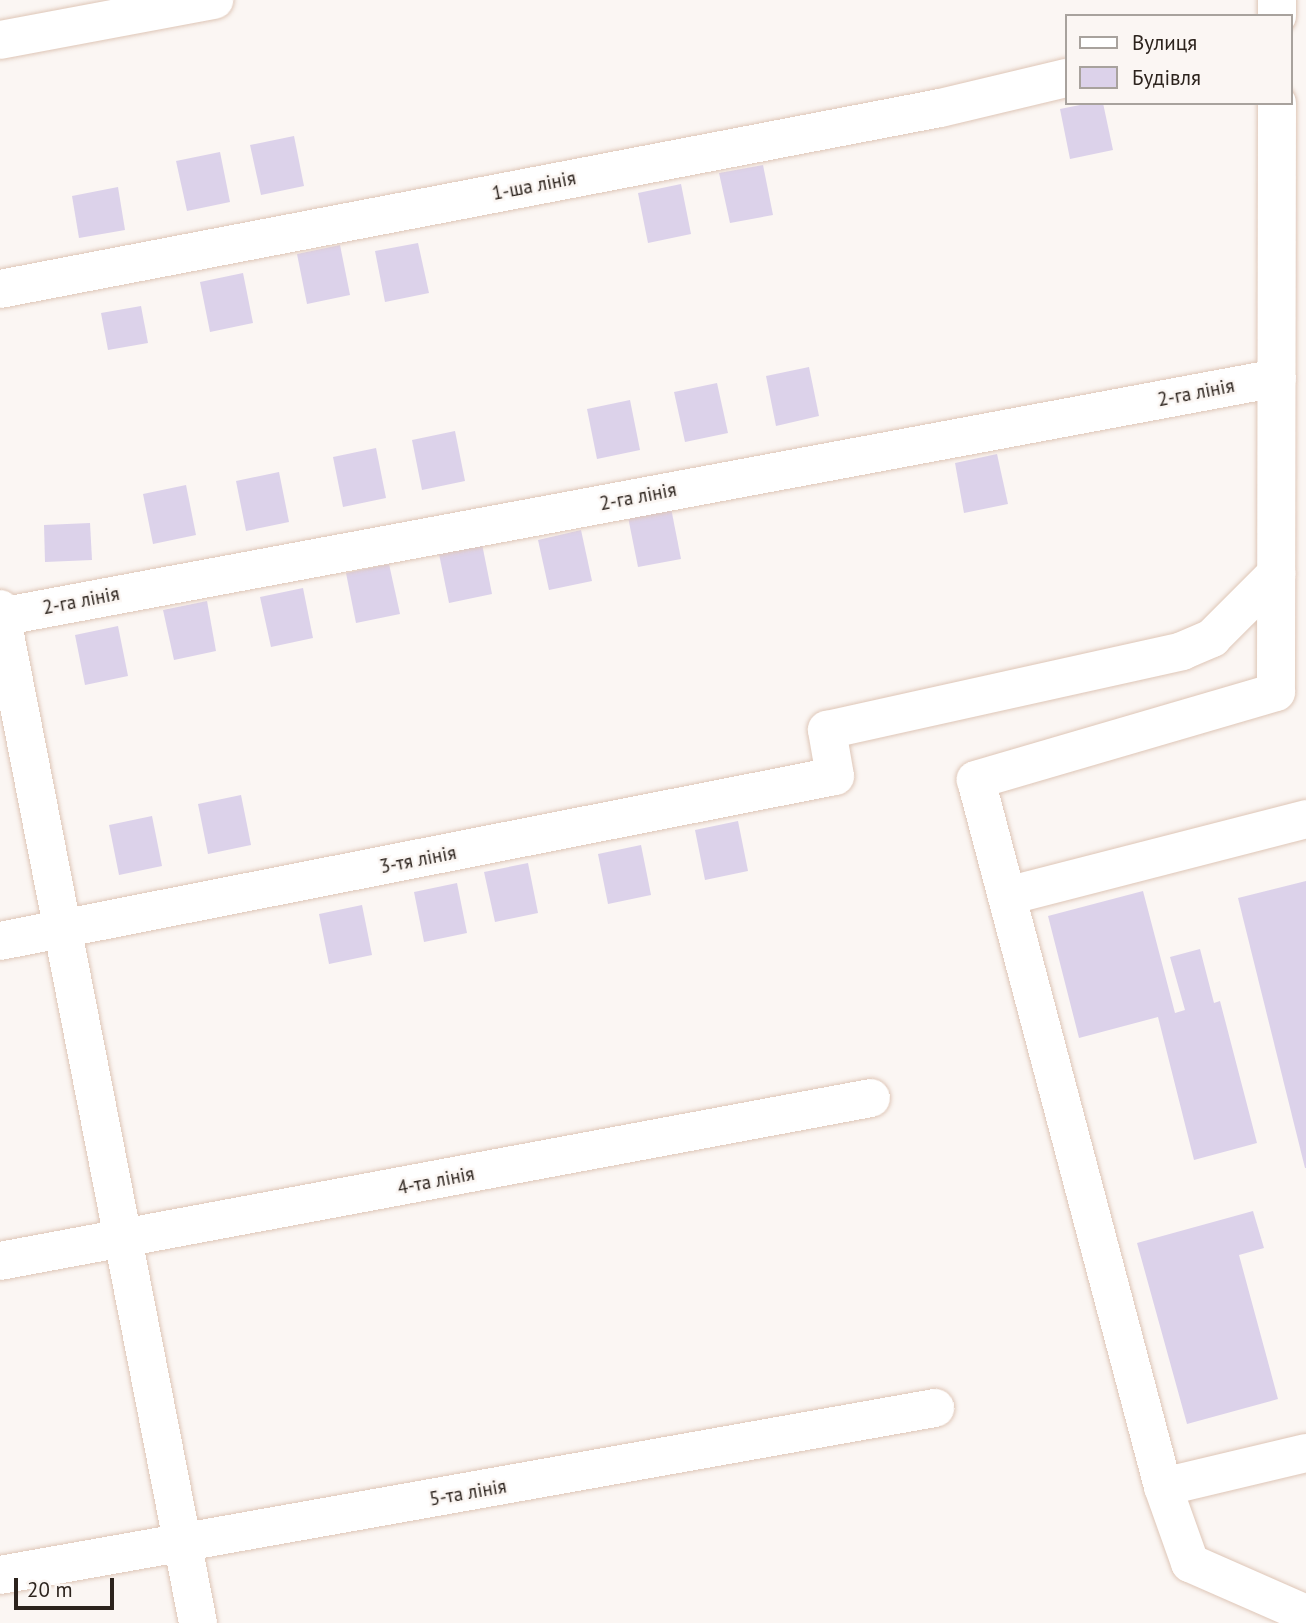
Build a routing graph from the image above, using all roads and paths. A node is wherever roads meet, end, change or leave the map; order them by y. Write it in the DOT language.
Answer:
graph roads {
  1 [pos="214,0"];
  2 [pos="0,40"];
  3 [pos="1064,78"];
  4 [pos="1277,105"];
  5 [pos="1291,184"];
  6 [pos="0,289"];
  7 [pos="1277,378"];
  8 [pos="1276,574"];
  9 [pos="0,614"];
  10 [pos="1306,819"];
  11 [pos="1007,896"];
  12 [pos="65,930"];
  13 [pos="0,941"];
  14 [pos="871,1098"];
  15 [pos="121,1241"];
  16 [pos="0,1261"];
  17 [pos="935,1408"];
  18 [pos="1306,1452"];
  19 [pos="1163,1487"];
  20 [pos="184,1545"];
  21 [pos="0,1575"];
  22 [pos="1306,1614"];
  23 [pos="198,1623"];
  1 -- 2 [label="street"];
  3 -- 6 [label="street, 1-ша лінія"];
  4 -- 5 [label="street"];
  5 -- 7 [label="street"];
  7 -- 8 [label="street"];
  7 -- 9 [label="street, 2-га лінія"];
  8 -- 11 [label="street"];
  8 -- 12 [label="street, 3-тя лінія"];
  9 -- 12 [label="street"];
  10 -- 11 [label="street"];
  11 -- 19 [label="street"];
  12 -- 13 [label="street, 3-тя лінія"];
  12 -- 15 [label="street"];
  14 -- 15 [label="street, 4-та лінія"];
  15 -- 16 [label="street, 4-та лінія"];
  15 -- 20 [label="street"];
  17 -- 20 [label="street, 5-та лінія"];
  18 -- 19 [label="street"];
  19 -- 22 [label="street"];
  20 -- 21 [label="street, 5-та лінія"];
  20 -- 23 [label="street"];
}
